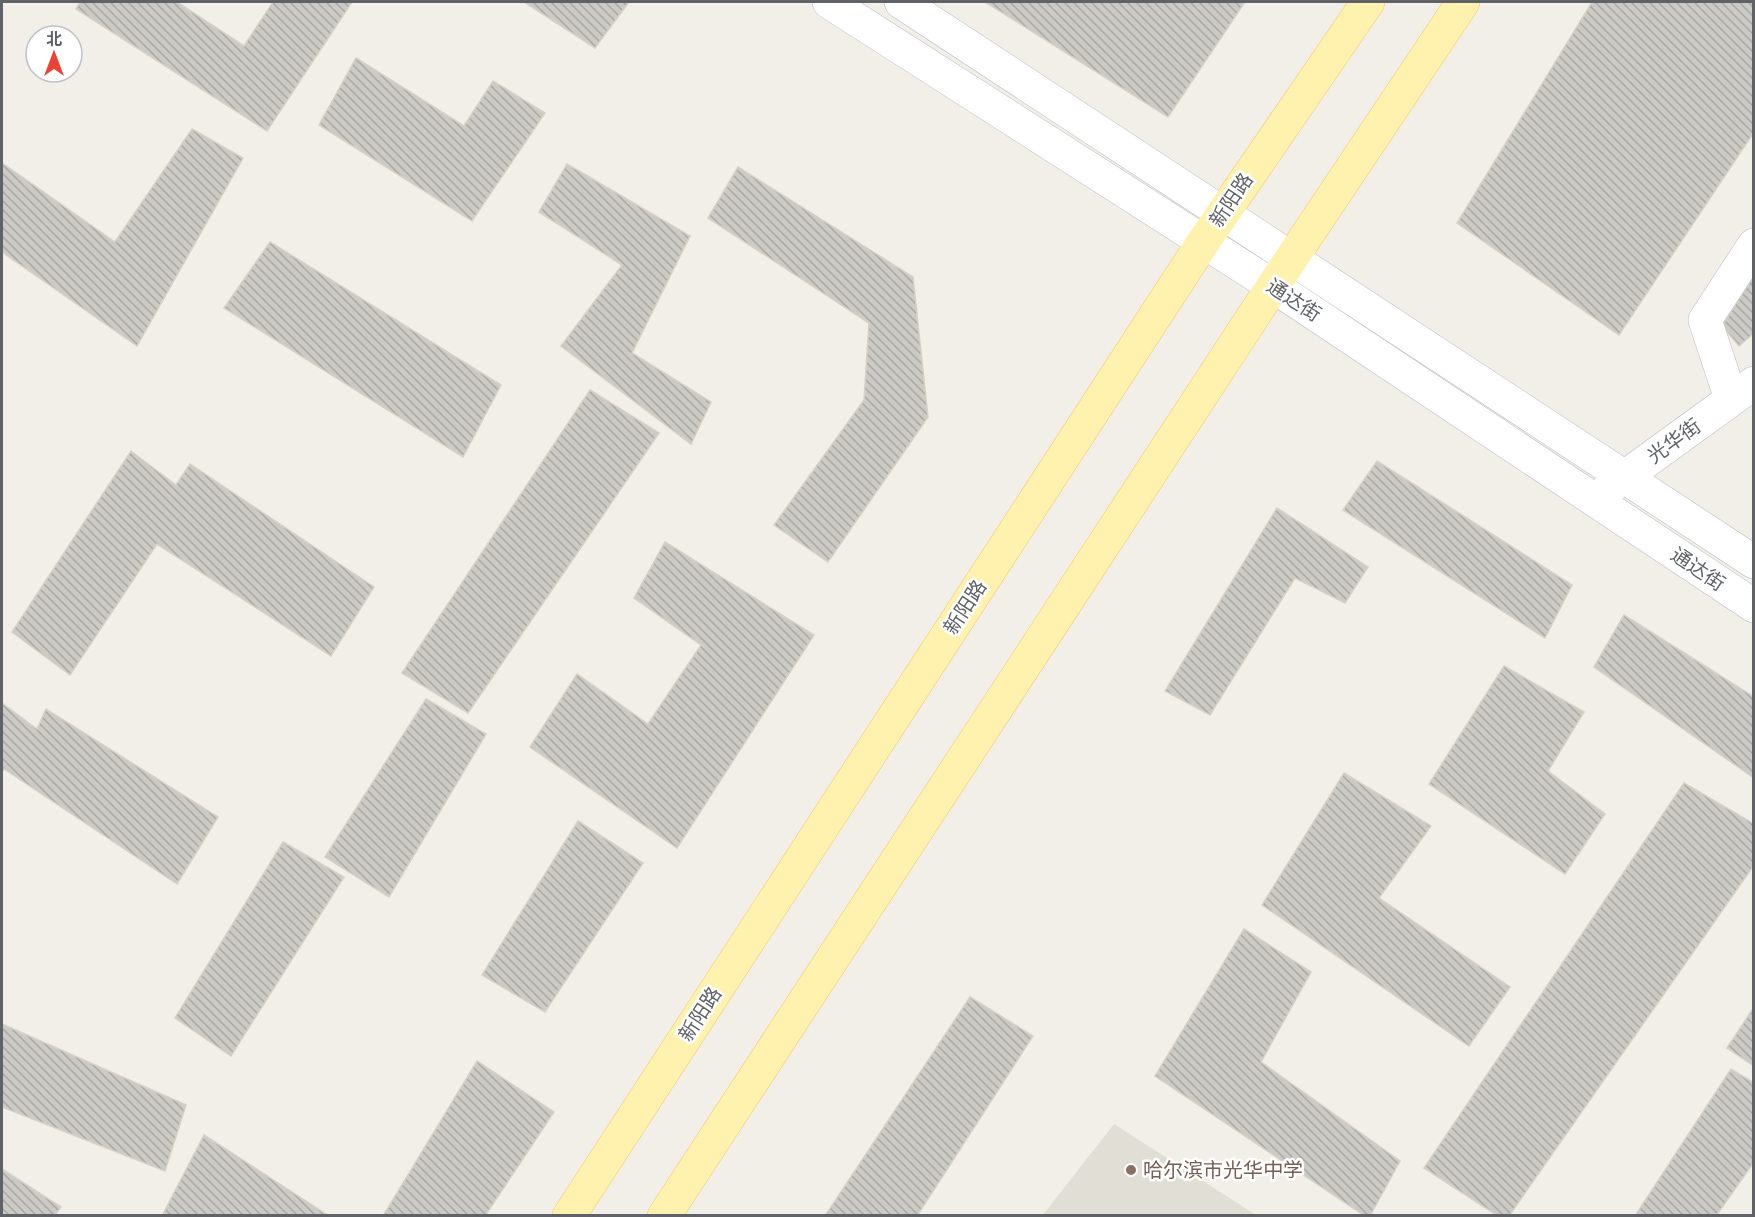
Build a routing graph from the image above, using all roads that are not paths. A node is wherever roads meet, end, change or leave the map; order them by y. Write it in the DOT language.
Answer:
graph roads {
  1 [pos="829,2"];
  2 [pos="901,2"];
  3 [pos="1368,2"];
  4 [pos="1463,2"];
  5 [pos="1223,212"];
  6 [pos="1204,241"];
  7 [pos="1754,245"];
  8 [pos="1291,258"];
  9 [pos="1273,286"];
  10 [pos="1742,391"];
  11 [pos="1624,477"];
  12 [pos="1594,499"];
  13 [pos="1754,562"];
  14 [pos="1754,606"];
  15 [pos="569,1215"];
  16 [pos="664,1215"];
  1 -- 6 [label="main road, 通达街"];
  2 -- 5 [label="main road, 通达街"];
  3 -- 5 [label="main road, 新阳路"];
  4 -- 8 [label="main road"];
  5 -- 6 [label="main road, 新阳路"];
  5 -- 8 [label="main road, 通达街"];
  6 -- 9 [label="main road, 通达街"];
  6 -- 15 [label="main road, 新阳路"];
  7 -- 10 [label="main road"];
  8 -- 9 [label="main road"];
  8 -- 11 [label="main road, 通达街"];
  9 -- 12 [label="main road, 通达街"];
  9 -- 16 [label="main road"];
  10 -- 11 [label="main road, 光华街"];
  11 -- 12 [label="main road, 光华街"];
  11 -- 13 [label="main road, 通达街"];
  12 -- 14 [label="main road, 通达街"];
}
